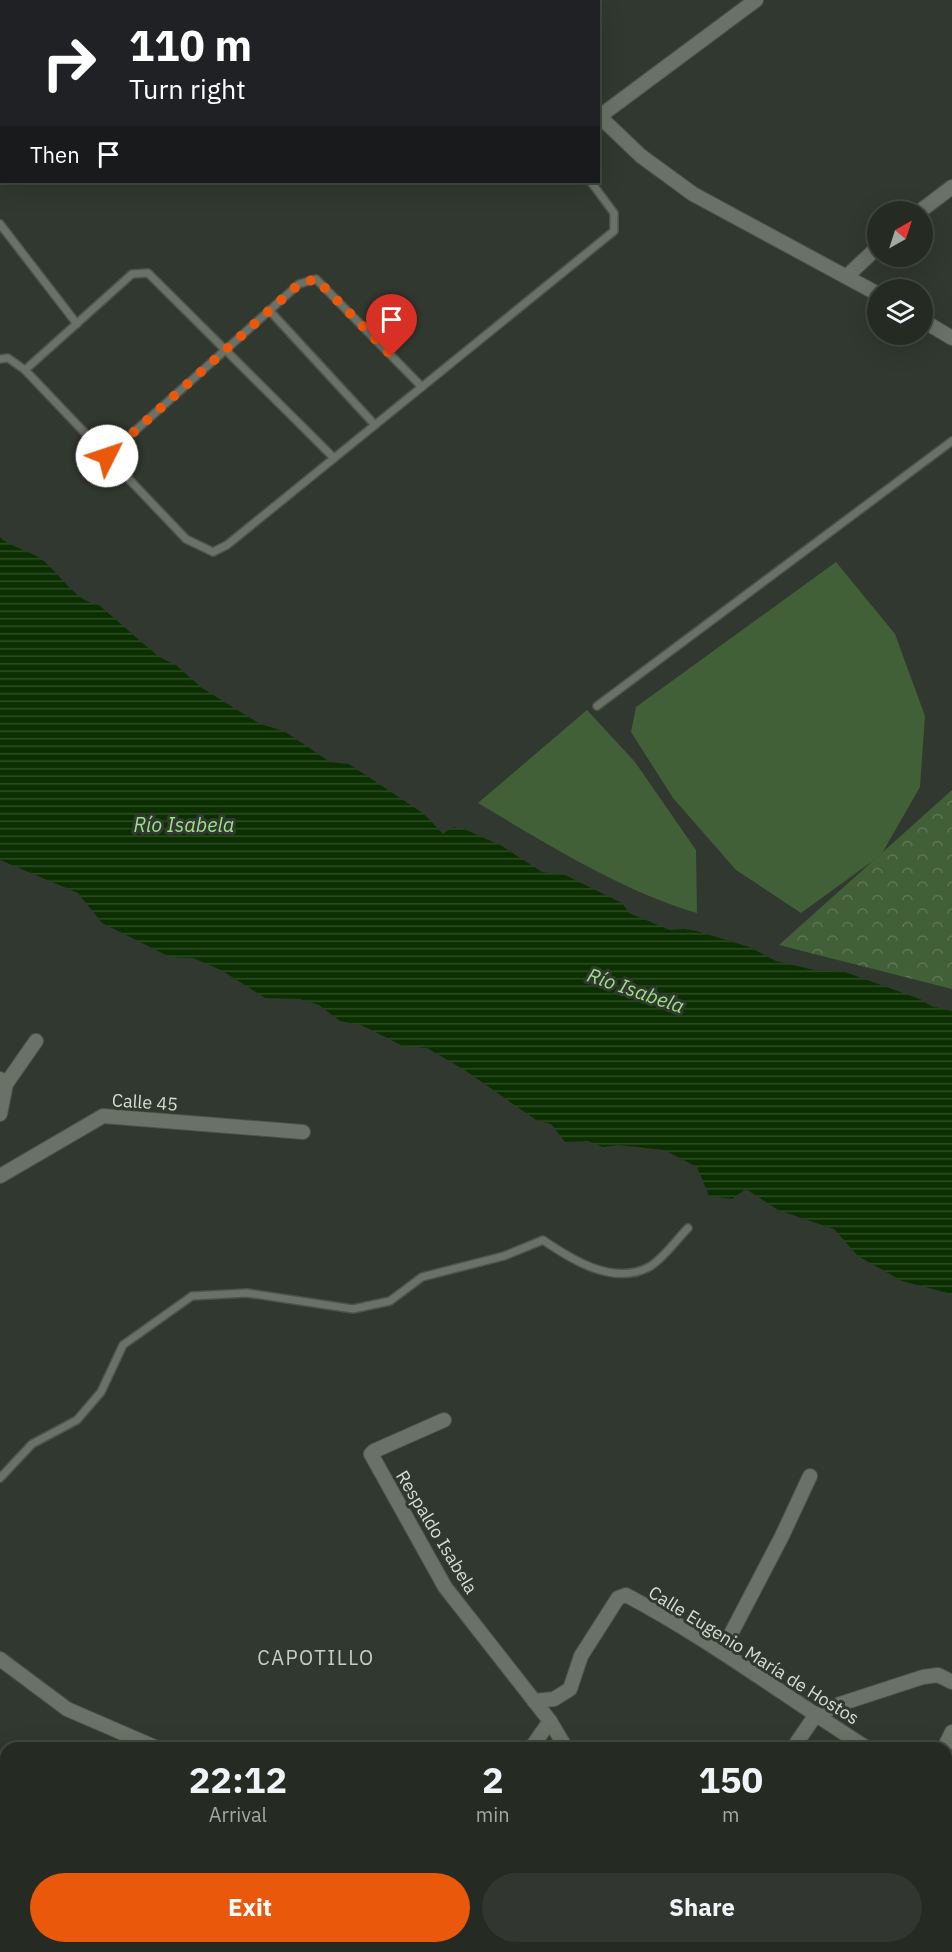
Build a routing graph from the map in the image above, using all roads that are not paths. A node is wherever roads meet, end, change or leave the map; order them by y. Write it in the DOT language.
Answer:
graph roads {
  1 [pos="756,0"];
  2 [pos="600,115"];
  3 [pos="600,117"];
  4 [pos="592,183"];
  5 [pos="952,188"];
  6 [pos="933,202"];
  7 [pos="0,224"];
  8 [pos="867,257"];
  9 [pos="847,276"];
  10 [pos="867,288"];
  11 [pos="269,310"];
  12 [pos="76,324"];
  13 [pos="933,327"];
  14 [pos="952,338"];
  15 [pos="226,351"];
  16 [pos="0,359"];
  17 [pos="25,370"];
  18 [pos="422,387"];
  19 [pos="375,425"];
  20 [pos="952,441"];
  21 [pos="107,456"];
  22 [pos="334,458"];
  23 [pos="597,706"];
  24 [pos="36,1041"];
  25 [pos="3,1081"];
  26 [pos="0,1114"];
  27 [pos="303,1132"];
  28 [pos="0,1176"];
  29 [pos="688,1227"];
  30 [pos="444,1420"];
  31 [pos="810,1476"];
  32 [pos="0,1478"];
  33 [pos="722,1651"];
  34 [pos="0,1659"];
  35 [pos="952,1682"];
  36 [pos="534,1701"];
  37 [pos="814,1716"];
  38 [pos="550,1721"];
  39 [pos="143,1742"];
  40 [pos="535,1742"];
  41 [pos="562,1742"];
  42 [pos="797,1742"];
  43 [pos="857,1742"];
  1 -- 2 [label="street"];
  3 -- 9 [label="street"];
  4 -- 18 [label="lane"];
  5 -- 6 [label="street"];
  7 -- 12 [label="lane"];
  8 -- 9 [label="street"];
  9 -- 10 [label="street"];
  11 -- 15 [label="lane"];
  11 -- 18 [label="lane"];
  11 -- 19 [label="lane"];
  12 -- 15 [label="lane"];
  12 -- 17 [label="lane"];
  13 -- 14 [label="street"];
  15 -- 21 [label="lane"];
  15 -- 22 [label="lane"];
  16 -- 17 [label="lane"];
  17 -- 21 [label="lane"];
  18 -- 19 [label="lane"];
  19 -- 22 [label="lane"];
  20 -- 23 [label="lane"];
  21 -- 22 [label="lane"];
  24 -- 25 [label="street"];
  25 -- 26 [label="street"];
  27 -- 28 [label="street, Calle 45"];
  29 -- 32 [label="lane"];
  30 -- 36 [label="street, Respaldo Isabela"];
  31 -- 33 [label="street"];
  33 -- 36 [label="street, Calle Eugenio María de Hostos"];
  33 -- 37 [label="street, Calle Eugenio María de Hostos"];
  34 -- 39 [label="street"];
  35 -- 37 [label="street"];
  36 -- 38 [label="street, Respaldo Isabela"];
  37 -- 42 [label="street"];
  37 -- 43 [label="street, Calle Eugenio María de Hostos"];
  38 -- 40 [label="street"];
  38 -- 41 [label="street, Respaldo Isabela"];
}
